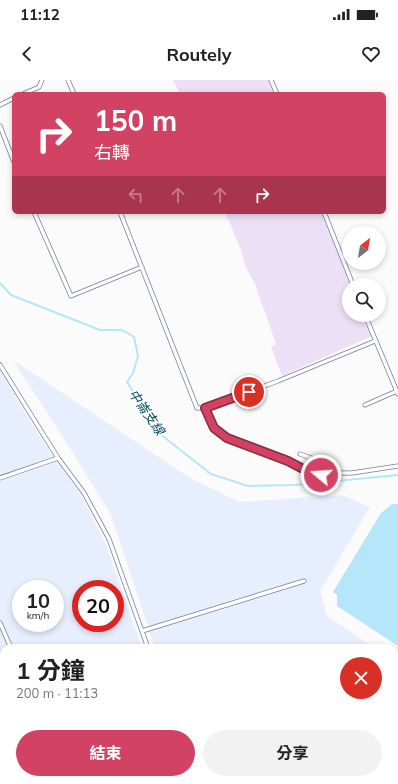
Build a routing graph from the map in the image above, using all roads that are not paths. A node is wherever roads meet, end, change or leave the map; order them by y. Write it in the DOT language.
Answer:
graph roads {
  1 [pos="42,80"];
  2 [pos="68,80"];
  3 [pos="271,80"];
  4 [pos="28,92"];
  5 [pos="73,92"];
  6 [pos="276,92"];
  7 [pos="12,99"];
  8 [pos="0,104"];
  9 [pos="0,126"];
  10 [pos="12,157"];
  11 [pos="35,214"];
  12 [pos="121,214"];
  13 [pos="325,214"];
  14 [pos="142,267"];
  15 [pos="350,278"];
  16 [pos="368,322"];
  17 [pos="375,341"];
  18 [pos="0,365"];
  19 [pos="398,392"];
  20 [pos="365,405"];
  21 [pos="205,408"];
  22 [pos="300,454"];
  23 [pos="58,458"];
  24 [pos="398,466"];
  25 [pos="332,473"];
  26 [pos="0,478"];
  27 [pos="304,581"];
  28 [pos="0,623"];
  29 [pos="142,631"];
  30 [pos="10,644"];
  31 [pos="147,644"];
  1 -- 4 [label="lane"];
  2 -- 5 [label="lane"];
  3 -- 6 [label="lane"];
  7 -- 8 [label="lane"];
  9 -- 10 [label="lane"];
  11 -- 14 [label="lane"];
  12 -- 14 [label="lane"];
  13 -- 15 [label="lane"];
  14 -- 21 [label="lane"];
  16 -- 17 [label="lane"];
  17 -- 19 [label="lane"];
  17 -- 21 [label="lane"];
  18 -- 23 [label="lane"];
  19 -- 20 [label="lane"];
  21 -- 25 [label="lane"];
  22 -- 25 [label="lane"];
  23 -- 26 [label="lane"];
  23 -- 29 [label="lane"];
  24 -- 25 [label="lane"];
  27 -- 29 [label="lane"];
  28 -- 30 [label="lane"];
  29 -- 31 [label="lane"];
}
